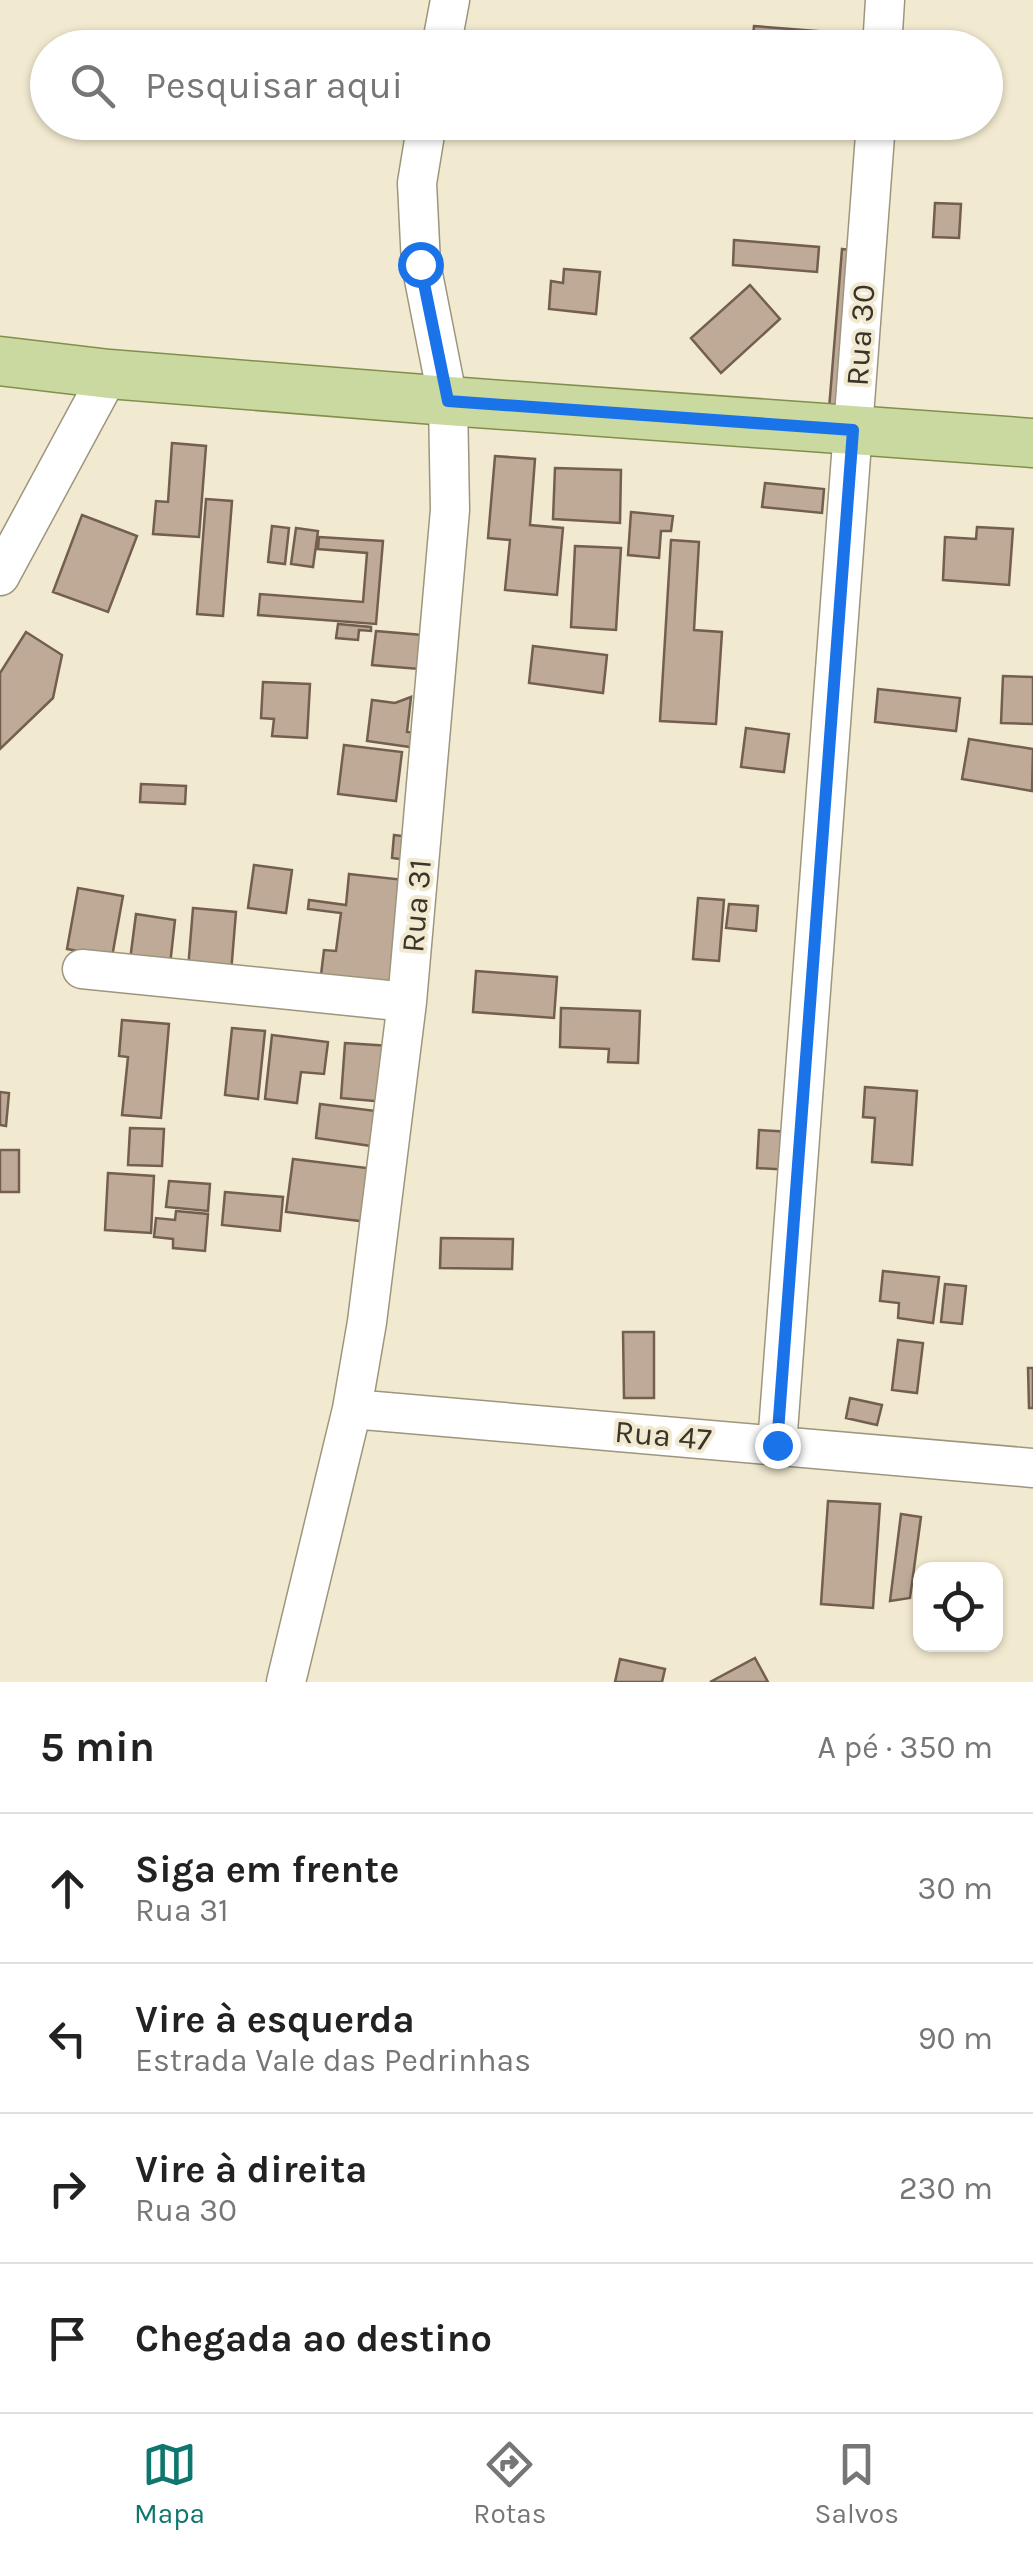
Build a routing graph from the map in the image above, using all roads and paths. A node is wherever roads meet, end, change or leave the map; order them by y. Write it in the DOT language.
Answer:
graph roads {
  1 [pos="450,0"];
  2 [pos="885,0"];
  3 [pos="444,30"];
  4 [pos="883,30"];
  5 [pos="423,140"];
  6 [pos="875,140"];
  7 [pos="0,336"];
  8 [pos="20,364"];
  9 [pos="109,374"];
  10 [pos="448,401"];
  11 [pos="853,430"];
  12 [pos="1033,443"];
  13 [pos="0,576"];
  14 [pos="82,969"];
  15 [pos="408,1002"];
  16 [pos="352,1409"];
  17 [pos="777,1445"];
  18 [pos="1033,1468"];
  19 [pos="286,1682"];
  1 -- 3 [label="street"];
  2 -- 4 [label="street"];
  5 -- 10 [label="street, Rua 31"];
  6 -- 11 [label="street, Rua 30"];
  7 -- 8 [label="main road"];
  8 -- 9 [label="main road"];
  9 -- 10 [label="main road"];
  9 -- 13 [label="street"];
  10 -- 11 [label="main road"];
  10 -- 15 [label="street, Rua 31"];
  11 -- 12 [label="main road"];
  11 -- 17 [label="street, Rua 30"];
  14 -- 15 [label="street"];
  15 -- 16 [label="street, Rua 31"];
  16 -- 17 [label="street, Rua 47"];
  16 -- 19 [label="street, Rua 31"];
  17 -- 18 [label="street, Rua 47"];
}
